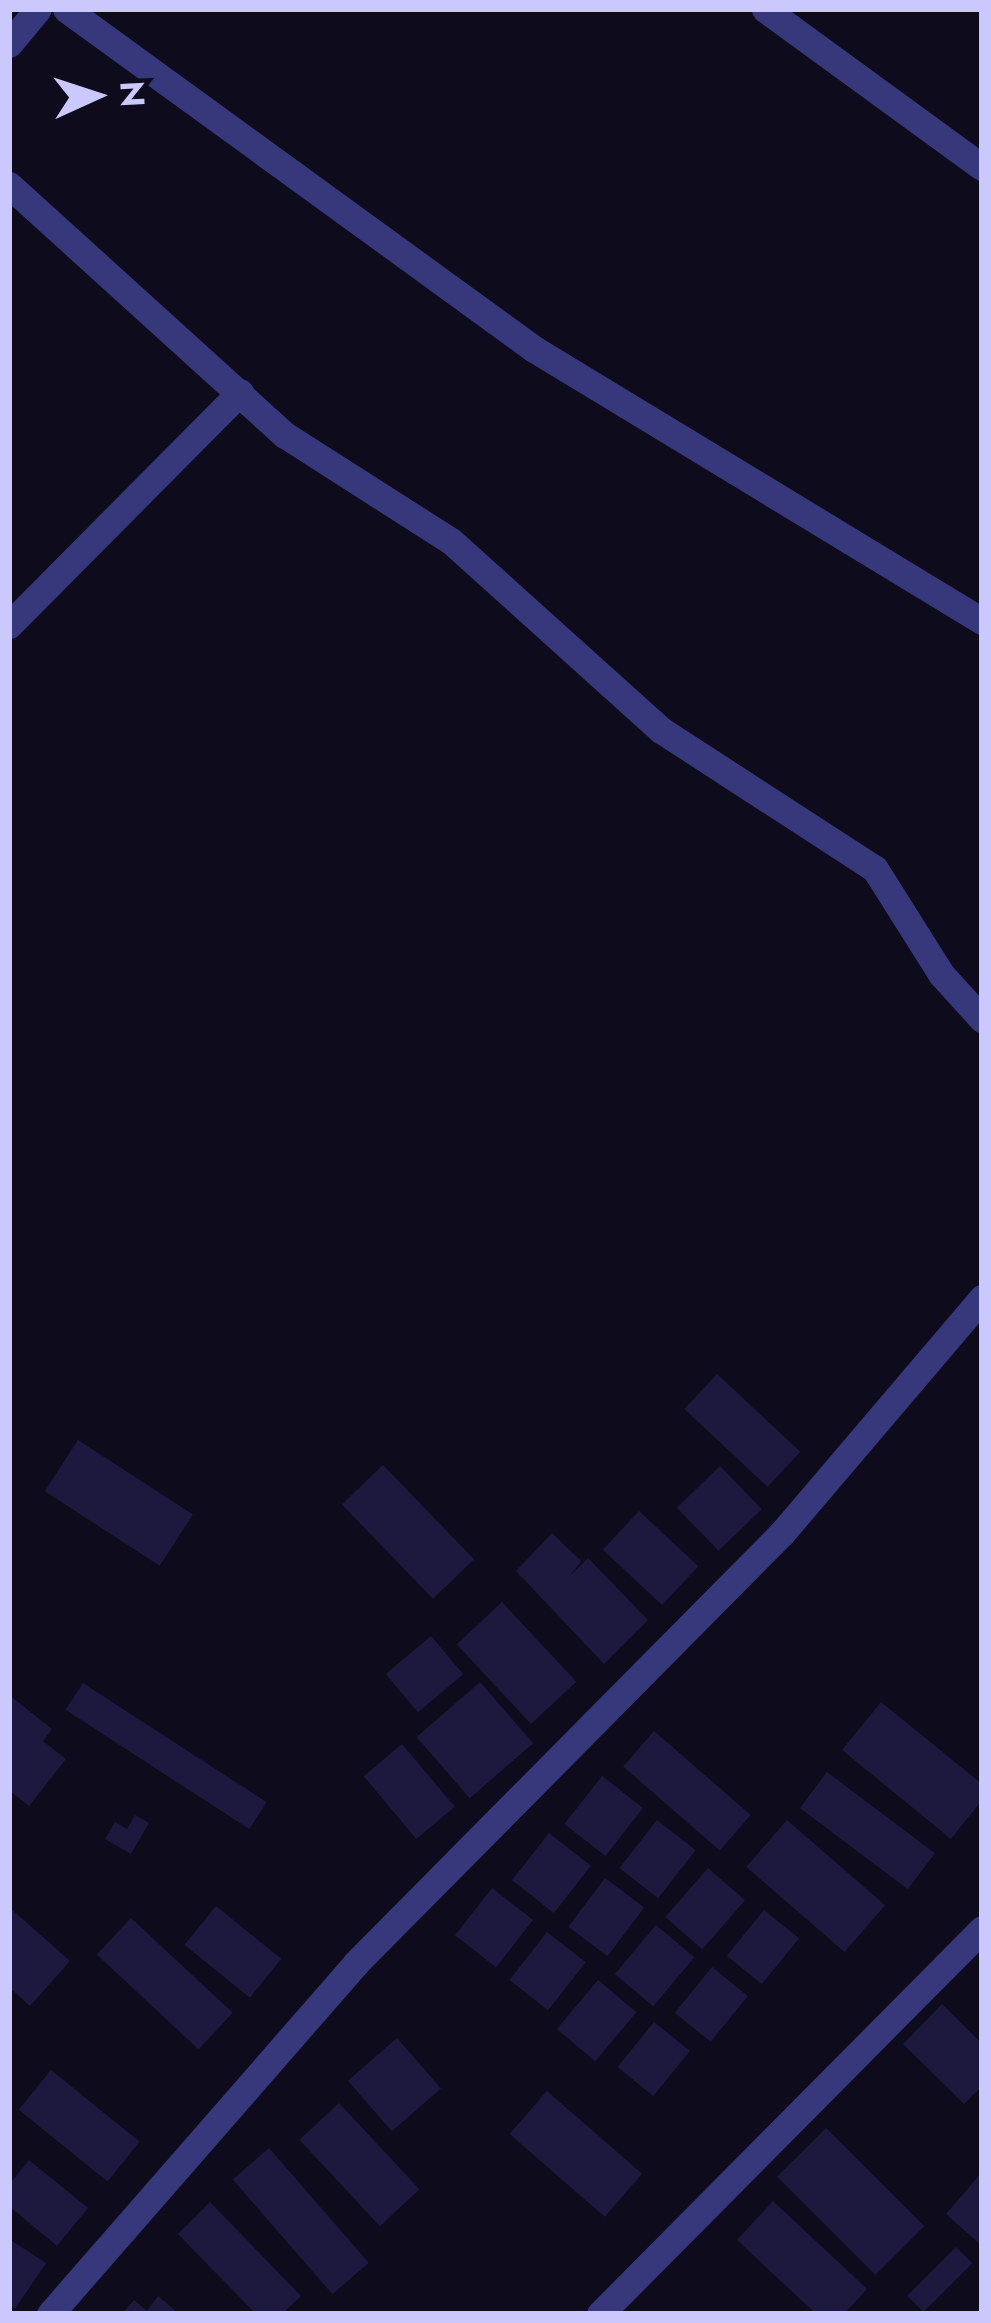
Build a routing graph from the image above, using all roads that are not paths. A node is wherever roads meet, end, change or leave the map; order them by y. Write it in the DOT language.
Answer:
graph roads {
  1 [pos="38,9"];
  2 [pos="66,9"];
  3 [pos="765,9"];
  4 [pos="9,44"];
  5 [pos="982,167"];
  6 [pos="9,185"];
  7 [pos="240,392"];
  8 [pos="982,621"];
  9 [pos="9,625"];
  10 [pos="982,1019"];
  11 [pos="982,1298"];
  12 [pos="982,1929"];
  13 [pos="50,2314"];
  14 [pos="600,2314"];
  1 -- 4 [label="street"];
  2 -- 8 [label="street"];
  3 -- 5 [label="street"];
  6 -- 7 [label="street"];
  7 -- 9 [label="street"];
  7 -- 10 [label="street"];
  11 -- 13 [label="street"];
  12 -- 14 [label="street"];
}
